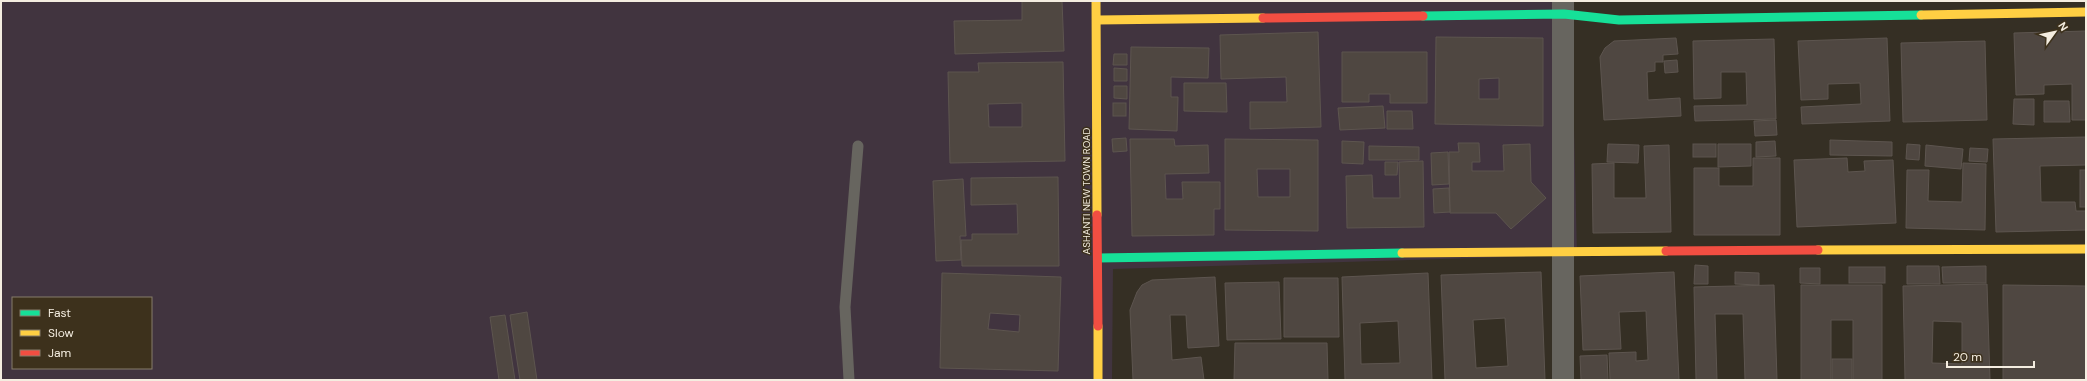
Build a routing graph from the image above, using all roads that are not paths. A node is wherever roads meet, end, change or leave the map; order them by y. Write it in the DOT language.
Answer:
graph roads {
  1 [pos="1096,1"];
  2 [pos="1563,8"];
  3 [pos="2086,12"];
  4 [pos="1097,20"];
  5 [pos="858,146"];
  6 [pos="2086,249"];
  7 [pos="1562,251"];
  8 [pos="1098,258"];
  9 [pos="849,380"];
  10 [pos="1098,380"];
  11 [pos="1563,380"];
  1 -- 4 [label="street, ASHANTI NEW TOWN ROAD"];
  2 -- 3 [label="street"];
  2 -- 4 [label="street"];
  2 -- 7 [label="street"];
  4 -- 8 [label="street, ASHANTI NEW TOWN ROAD"];
  5 -- 9 [label="lane"];
  6 -- 7 [label="street"];
  7 -- 8 [label="street"];
  7 -- 11 [label="street"];
  8 -- 10 [label="street, ASHANTI NEW TOWN ROAD"];
}
